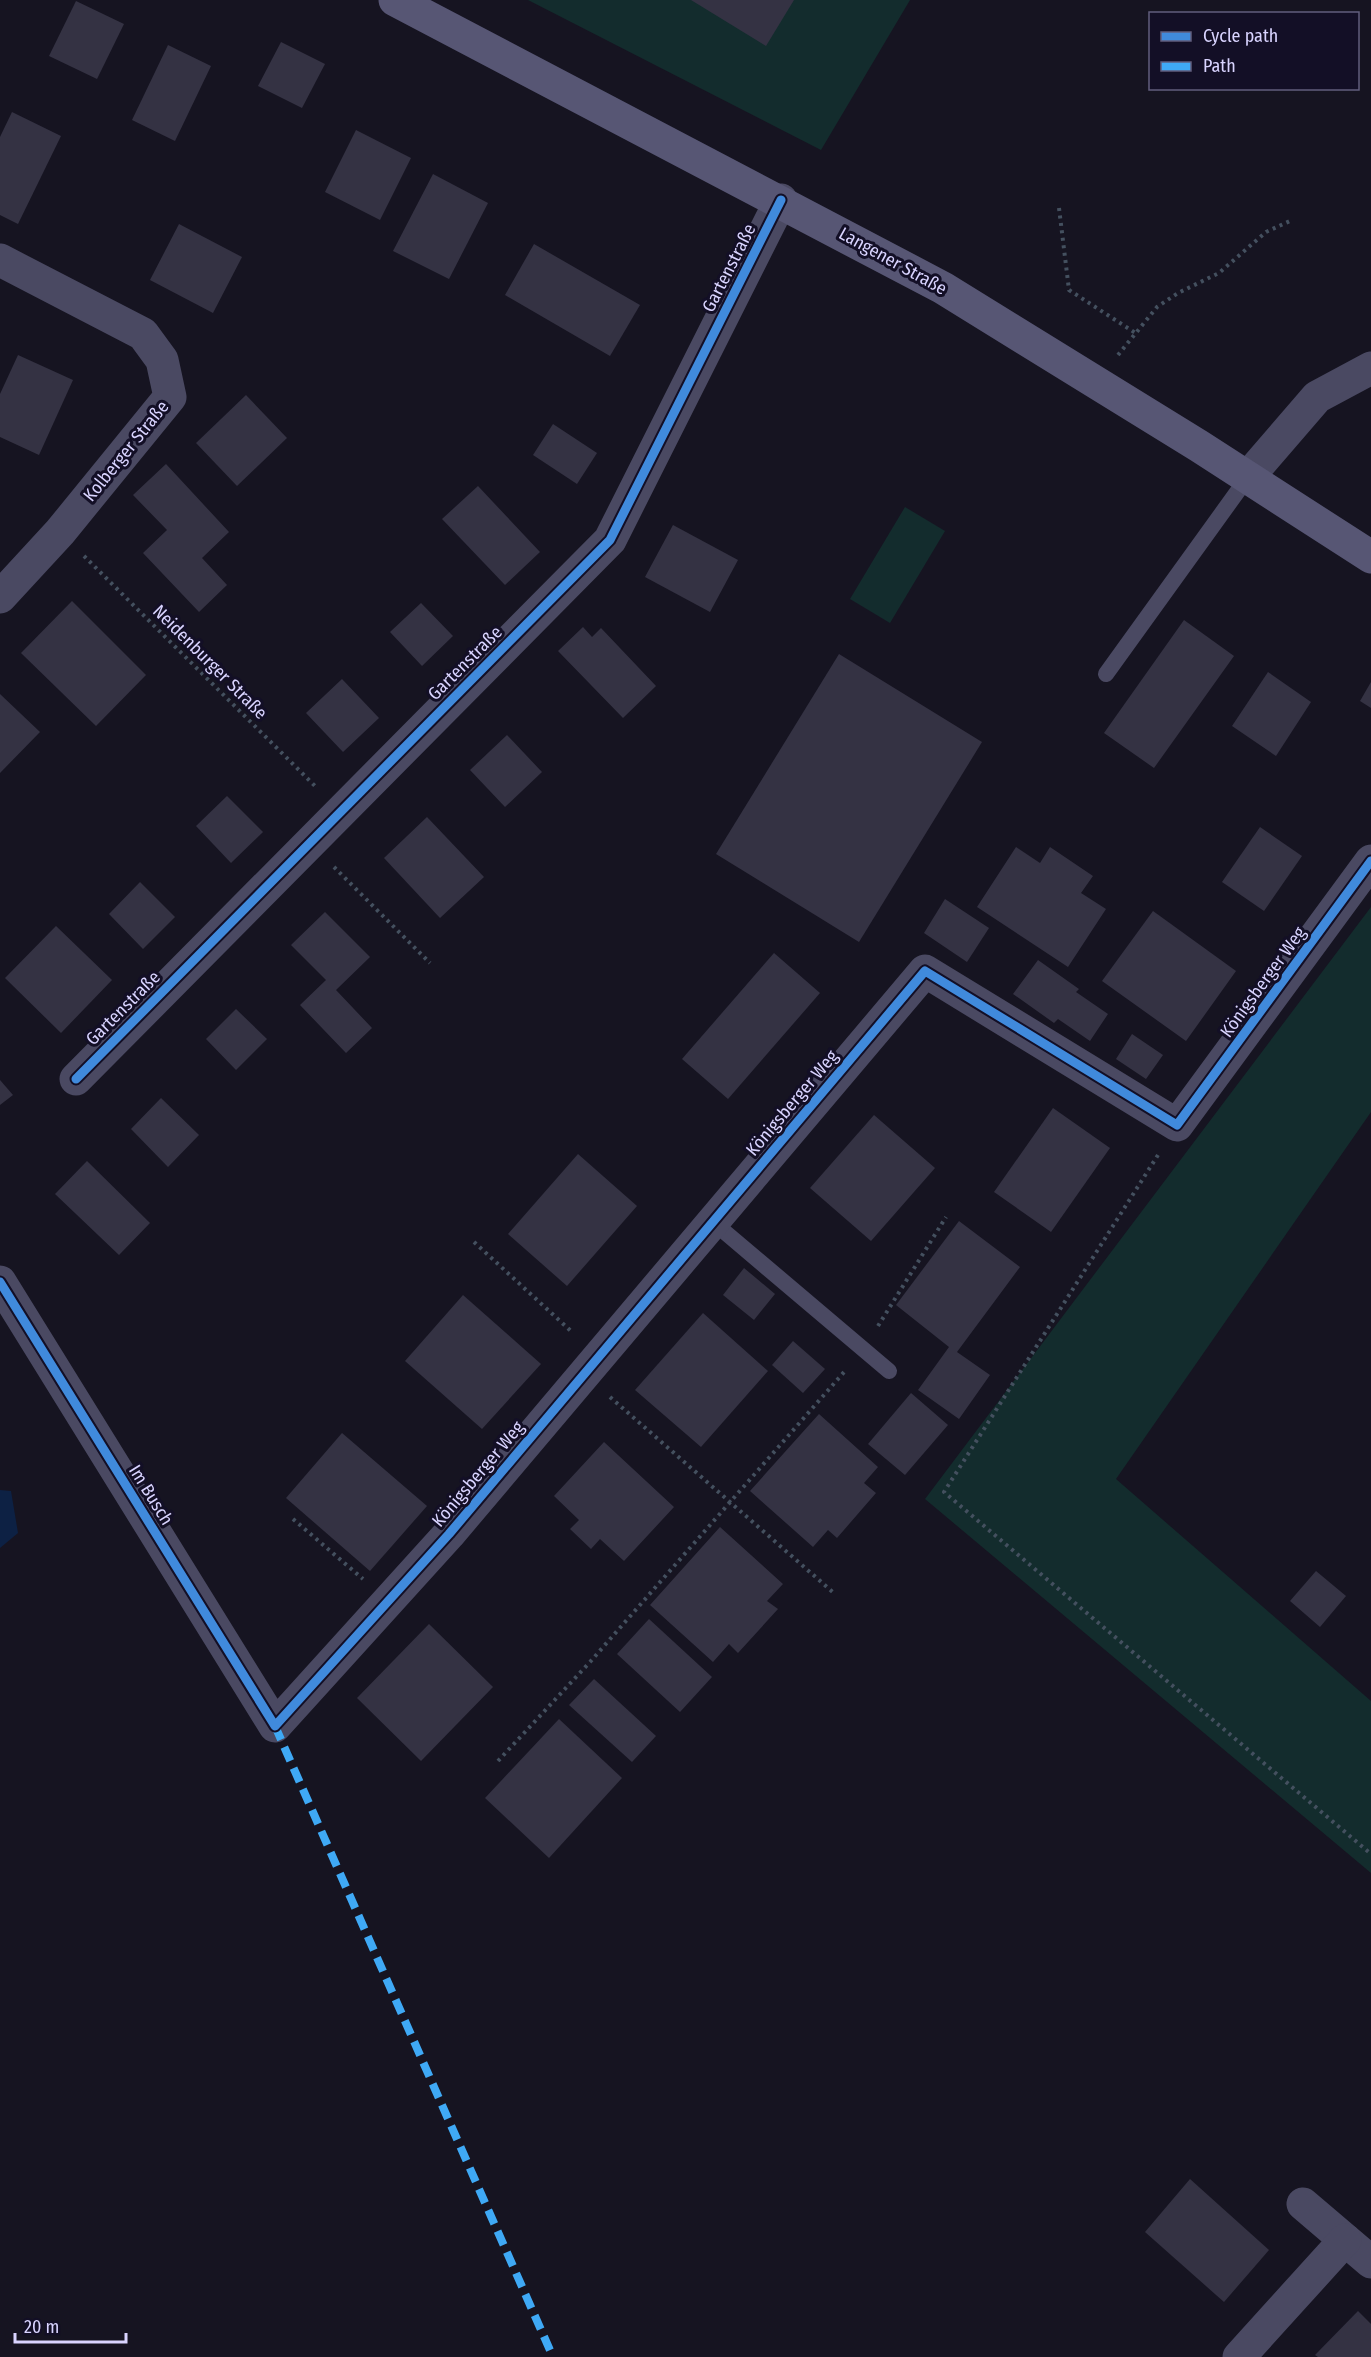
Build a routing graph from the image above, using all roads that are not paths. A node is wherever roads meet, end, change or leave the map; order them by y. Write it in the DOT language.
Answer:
graph roads {
  1 [pos="395,0"];
  2 [pos="781,201"];
  3 [pos="0,260"];
  4 [pos="1371,368"];
  5 [pos="1248,477"];
  6 [pos="1371,557"];
  7 [pos="0,597"];
  8 [pos="1106,674"];
  9 [pos="1371,861"];
  10 [pos="76,1079"];
  11 [pos="713,1222"];
  12 [pos="0,1282"];
  13 [pos="889,1371"];
  14 [pos="275,1726"];
  15 [pos="1302,2204"];
  16 [pos="1345,2240"];
  17 [pos="1371,2262"];
  18 [pos="1239,2357"];
  1 -- 2 [label="main road, Langener Straße"];
  2 -- 5 [label="main road, Langener Straße"];
  2 -- 10 [label="street, Gartenstraße"];
  3 -- 7 [label="street, Kolberger Straße"];
  4 -- 5 [label="street"];
  5 -- 6 [label="main road, Langener Straße"];
  5 -- 8 [label="lane"];
  9 -- 11 [label="street, Königsberger Weg"];
  11 -- 13 [label="lane"];
  11 -- 14 [label="street, Königsberger Weg"];
  12 -- 14 [label="street, Im Busch"];
  15 -- 16 [label="street"];
  16 -- 17 [label="street"];
  16 -- 18 [label="street"];
}
